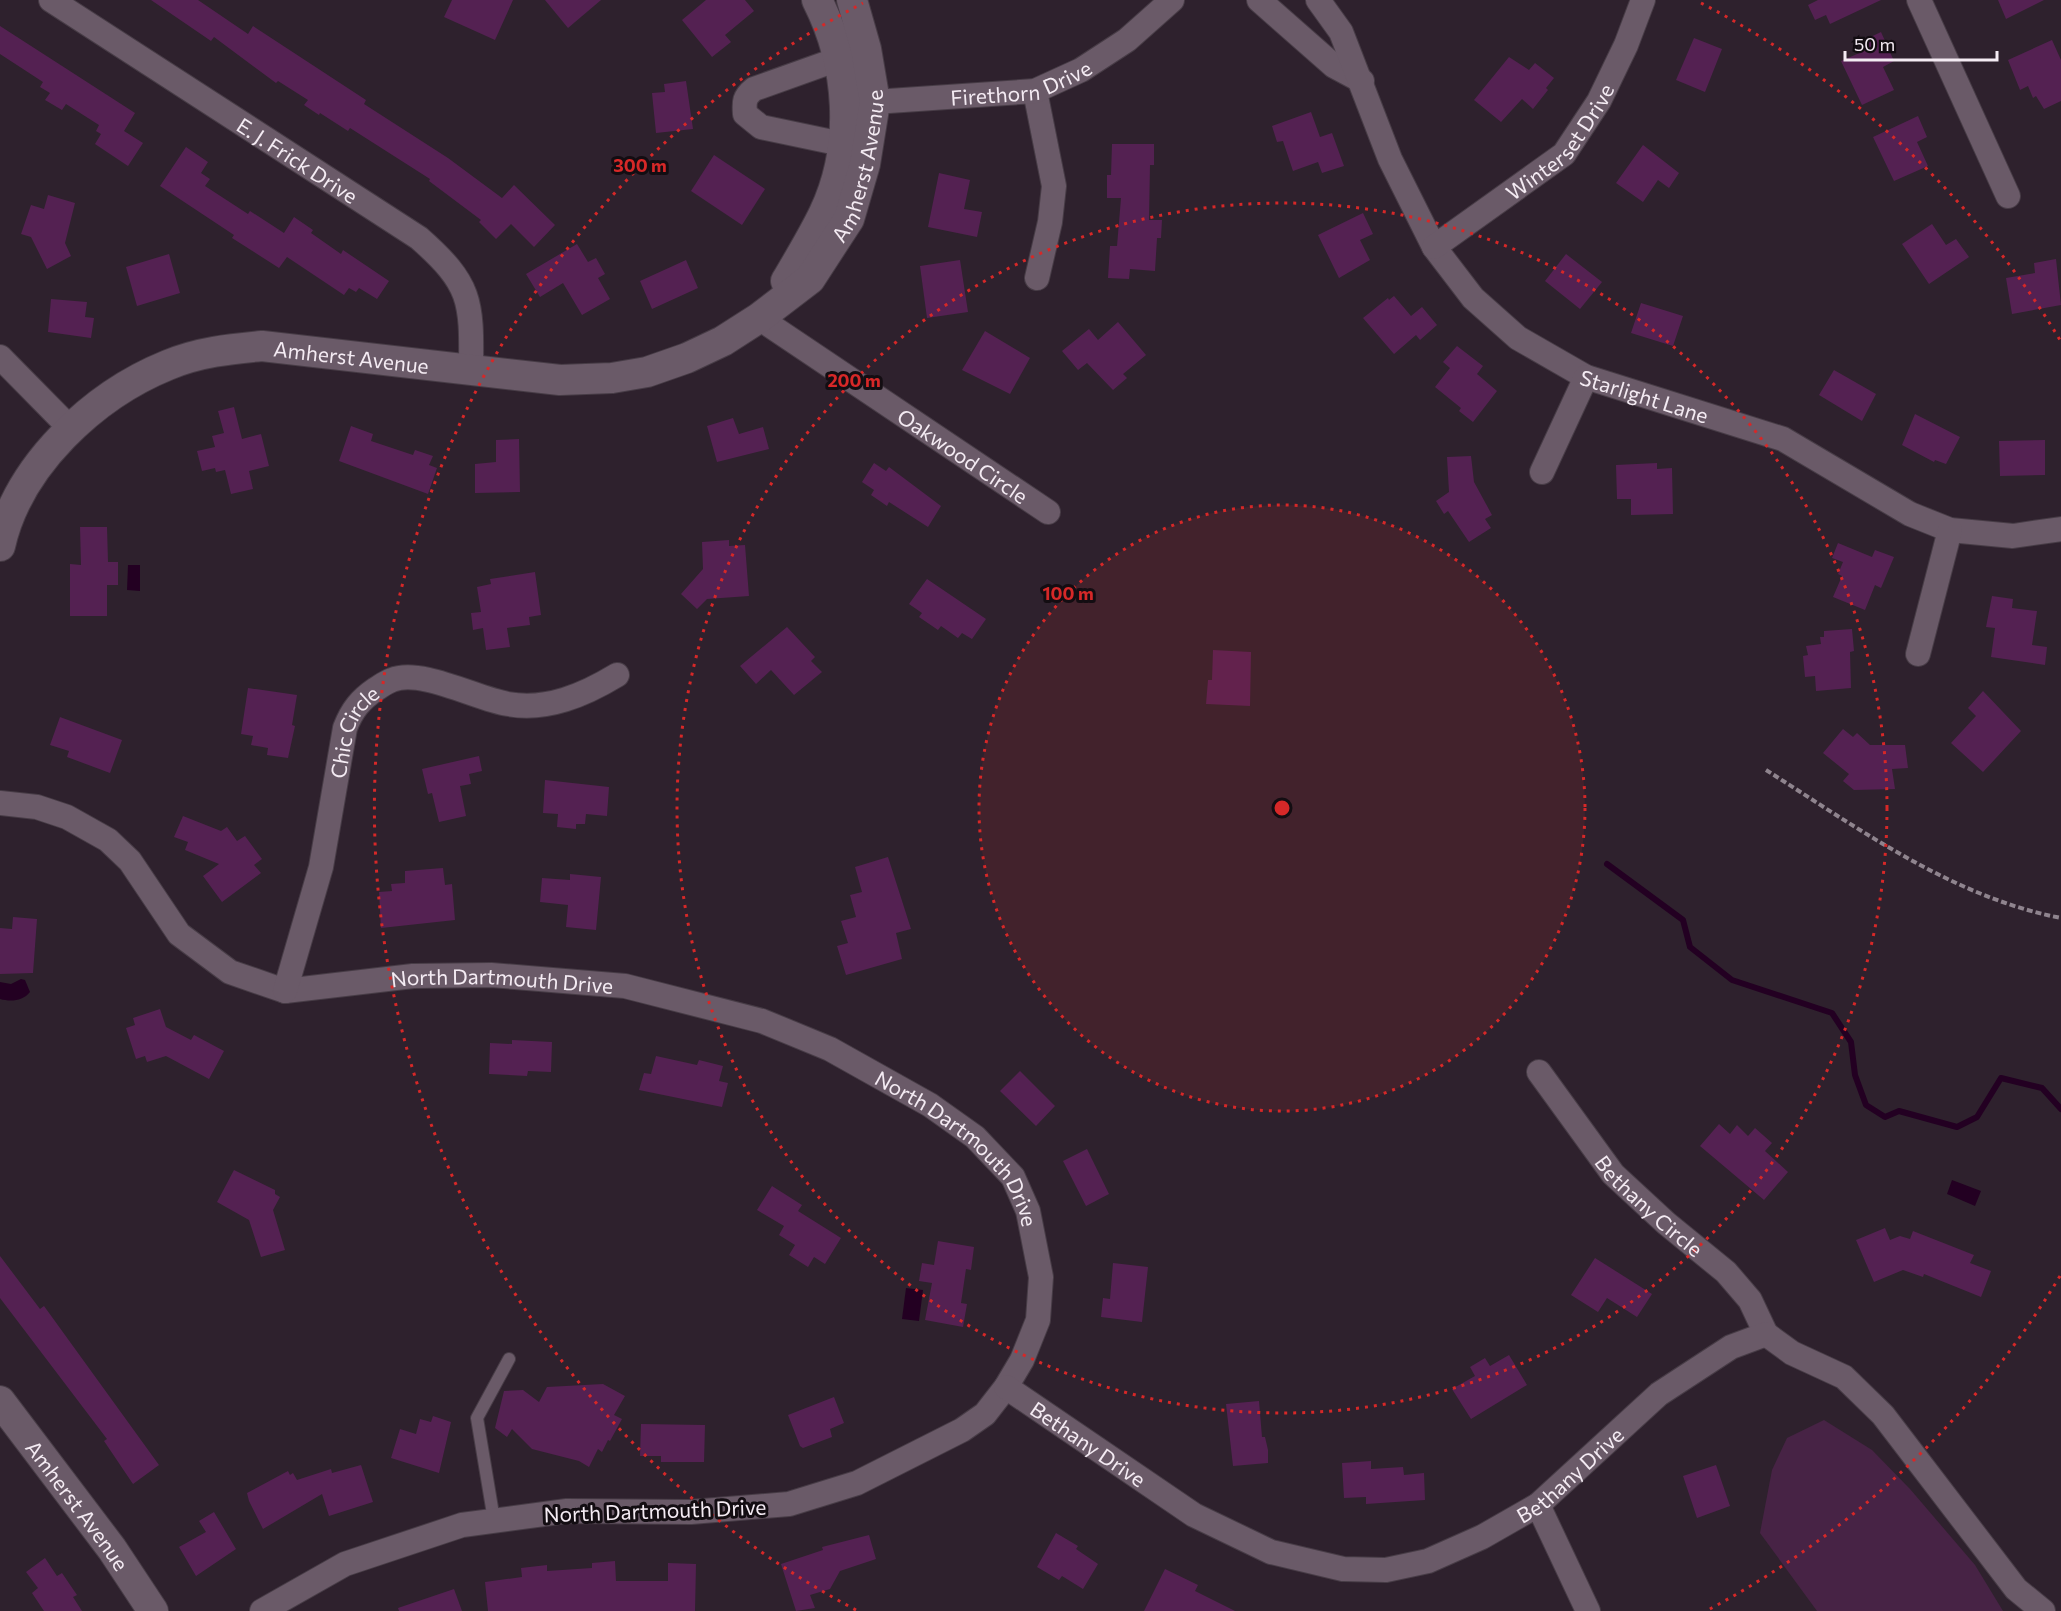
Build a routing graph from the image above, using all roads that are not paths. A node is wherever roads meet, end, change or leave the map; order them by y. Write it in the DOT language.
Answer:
graph roads {
  1 [pos="51,0"];
  2 [pos="817,0"];
  3 [pos="852,0"];
  4 [pos="1172,0"];
  5 [pos="1259,0"];
  6 [pos="1318,0"];
  7 [pos="1643,0"];
  8 [pos="1919,0"];
  9 [pos="852,53"];
  10 [pos="1362,81"];
  11 [pos="1035,91"];
  12 [pos="875,102"];
  13 [pos="844,104"];
  14 [pos="855,147"];
  15 [pos="2008,196"];
  16 [pos="1434,247"];
  17 [pos="1037,278"];
  18 [pos="766,312"];
  19 [pos="0,357"];
  20 [pos="471,368"];
  21 [pos="1586,376"];
  22 [pos="70,428"];
  23 [pos="1542,472"];
  24 [pos="1048,512"];
  25 [pos="2061,529"];
  26 [pos="1950,530"];
  27 [pos="0,546"];
  28 [pos="1918,654"];
  29 [pos="616,675"];
  30 [pos="0,803"];
  31 [pos="285,991"];
  32 [pos="1539,1072"];
  33 [pos="1766,1334"];
  34 [pos="509,1359"];
  35 [pos="1006,1387"];
  36 [pos="0,1401"];
  37 [pos="1538,1505"];
  38 [pos="494,1520"];
  39 [pos="153,1611"];
  40 [pos="262,1611"];
  41 [pos="1588,1611"];
  42 [pos="2043,1611"];
  1 -- 20 [label="street, E. J. Frick Drive"];
  2 -- 9 [label="street, Amherst Avenue"];
  3 -- 9 [label="street, Amherst Avenue"];
  4 -- 11 [label="street, Firethorn Drive"];
  5 -- 10 [label="street"];
  6 -- 10 [label="street, Starlight Lane"];
  7 -- 16 [label="street, Winterset Drive"];
  8 -- 15 [label="street"];
  9 -- 12 [label="street, Amherst Avenue"];
  9 -- 13 [label="street, Amherst Avenue"];
  9 -- 14 [label="street"];
  10 -- 16 [label="street, Starlight Lane"];
  11 -- 12 [label="street, Firethorn Drive"];
  11 -- 17 [label="street"];
  12 -- 13 [label="street, Firethorn Drive"];
  12 -- 14 [label="street, Amherst Avenue"];
  13 -- 14 [label="street, Amherst Avenue"];
  14 -- 18 [label="street, Amherst Avenue"];
  16 -- 21 [label="street, Starlight Lane"];
  18 -- 20 [label="street, Amherst Avenue"];
  18 -- 24 [label="street, Oakwood Circle"];
  19 -- 22 [label="street"];
  20 -- 22 [label="street, Amherst Avenue"];
  21 -- 23 [label="street"];
  21 -- 26 [label="street, Starlight Lane"];
  22 -- 27 [label="street, Amherst Avenue"];
  25 -- 26 [label="street, Starlight Lane"];
  26 -- 28 [label="street"];
  29 -- 31 [label="street, Chic Circle"];
  30 -- 31 [label="street, North Dartmouth Drive"];
  31 -- 35 [label="street, North Dartmouth Drive"];
  32 -- 33 [label="street, Bethany Circle"];
  33 -- 37 [label="street, Bethany Drive"];
  33 -- 42 [label="street"];
  34 -- 38 [label="lane"];
  35 -- 37 [label="street, Bethany Drive"];
  35 -- 38 [label="street, North Dartmouth Drive"];
  36 -- 39 [label="street, Amherst Avenue"];
  37 -- 41 [label="street"];
  38 -- 40 [label="street, North Dartmouth Drive"];
}
